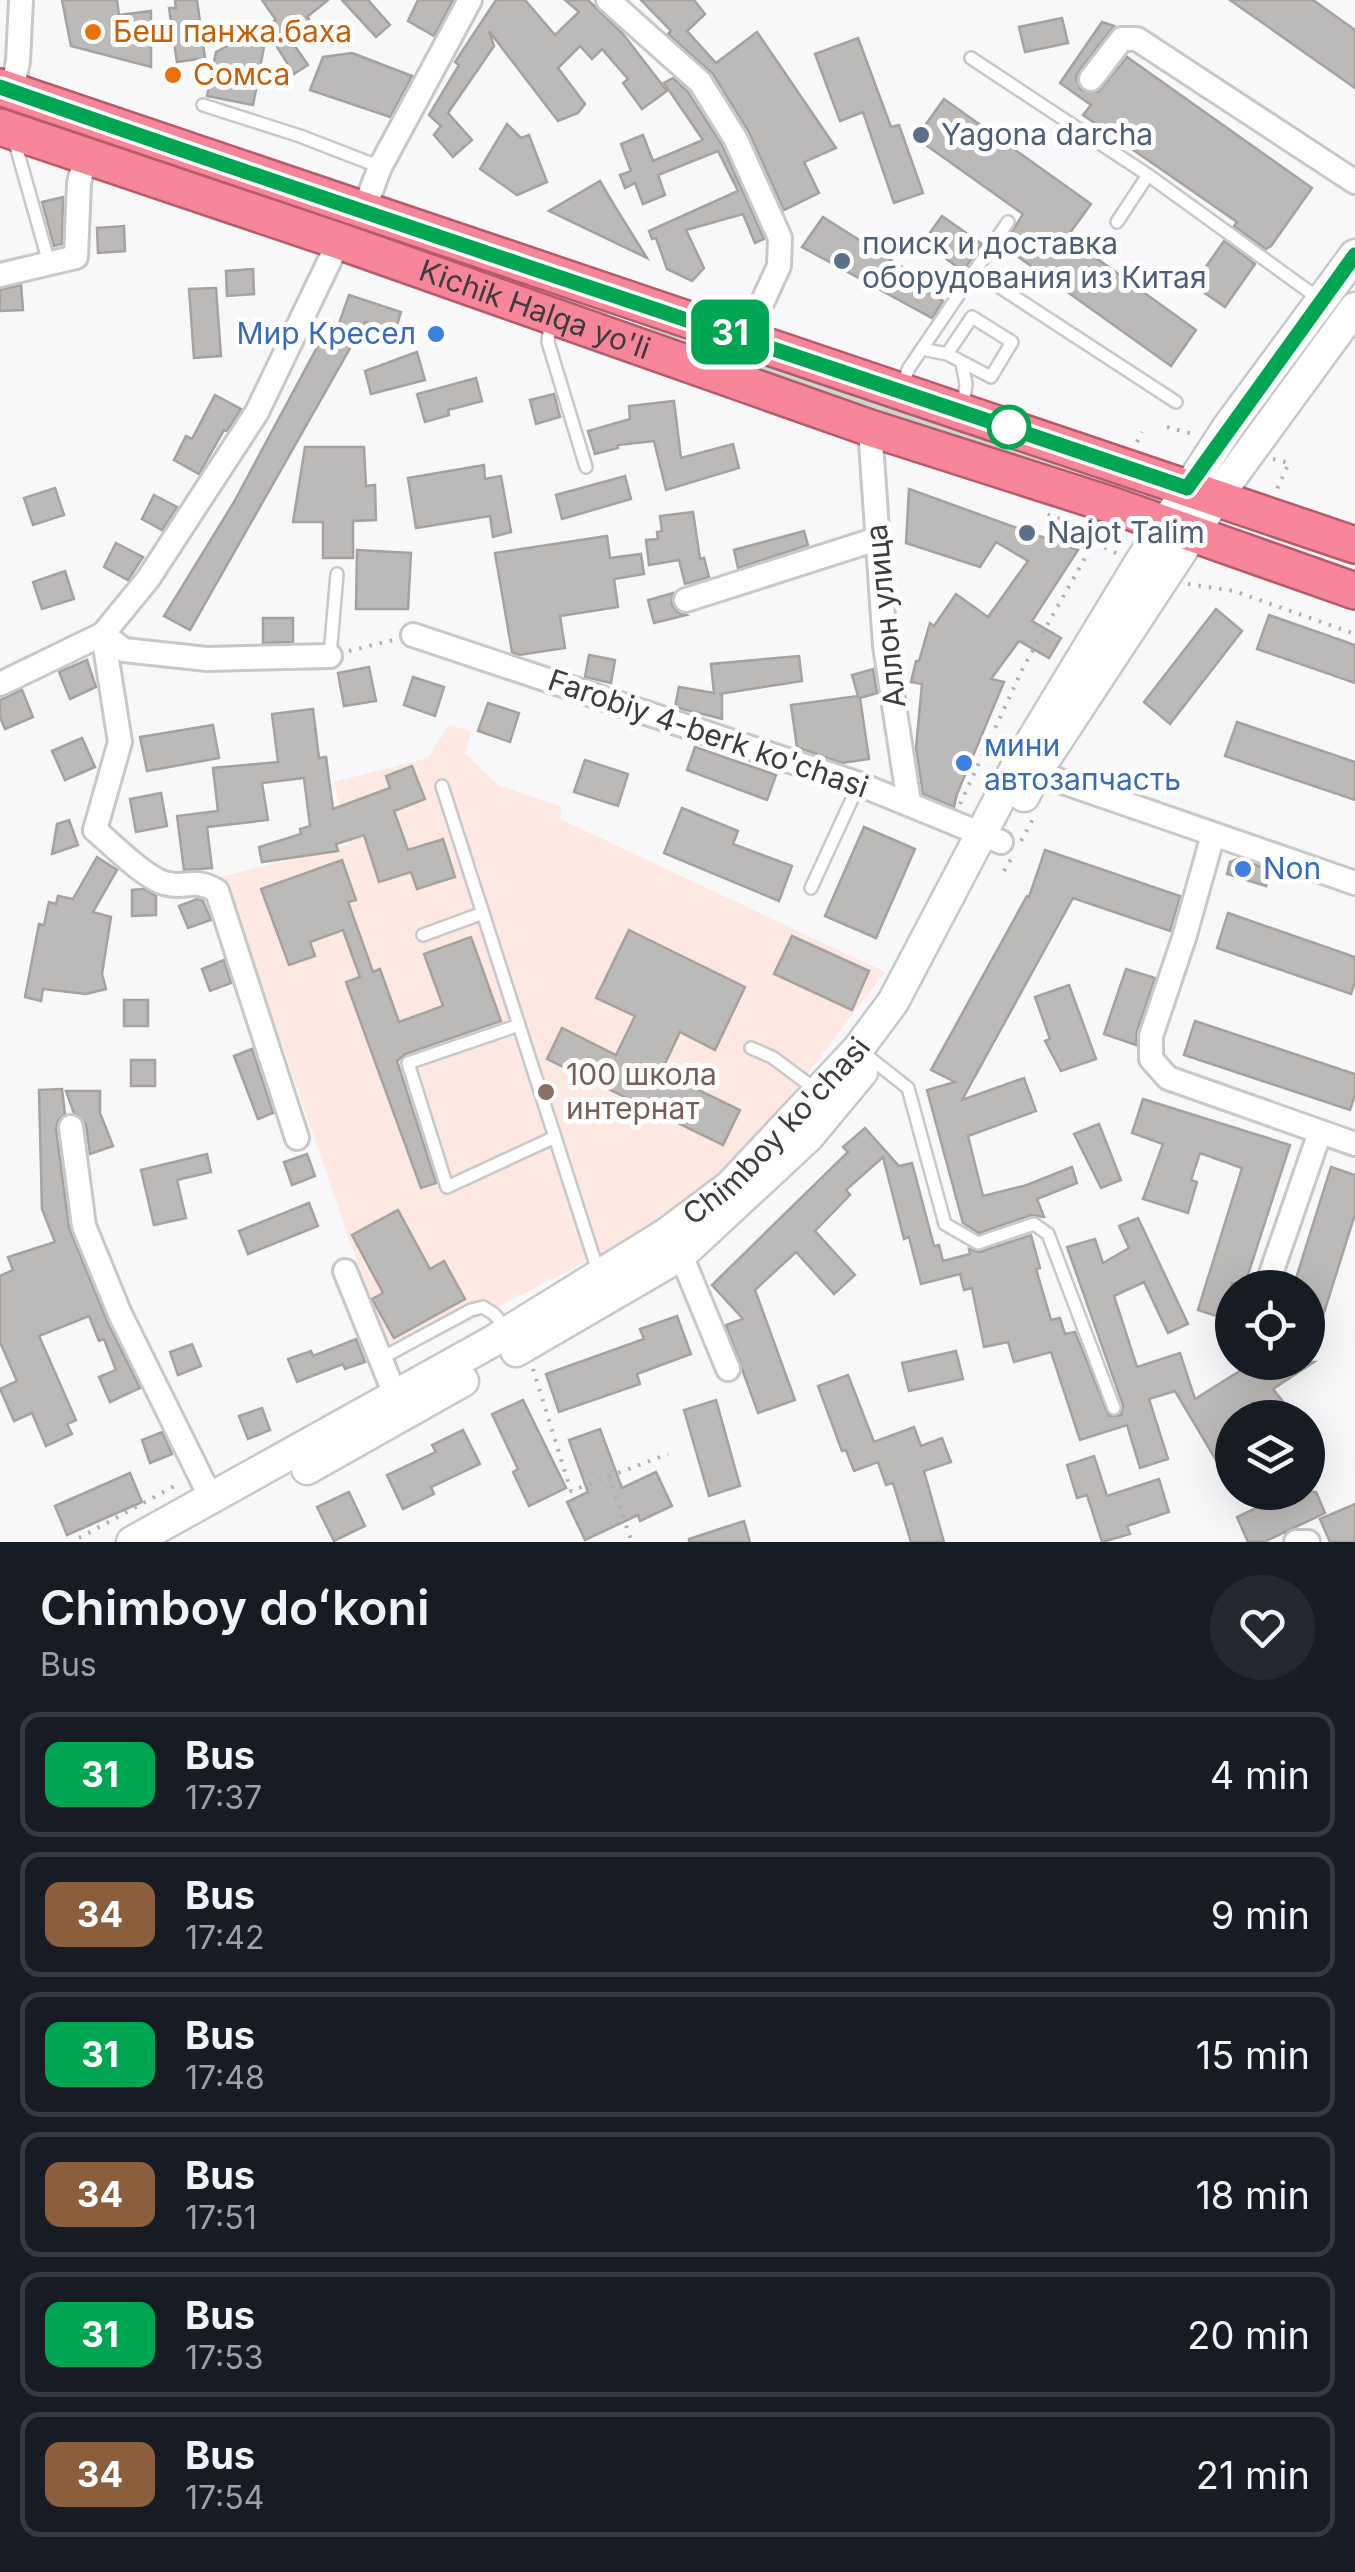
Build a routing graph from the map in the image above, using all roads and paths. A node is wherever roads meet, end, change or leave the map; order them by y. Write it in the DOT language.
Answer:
graph roads {
  1 [pos="21,0"];
  2 [pos="470,0"];
  3 [pos="608,0"];
  4 [pos="971,58"];
  5 [pos="1090,79"];
  6 [pos="6,89"];
  7 [pos="204,106"];
  8 [pos="6,129"];
  9 [pos="86,155"];
  10 [pos="380,167"];
  11 [pos="1148,175"];
  12 [pos="1355,182"];
  13 [pos="362,212"];
  14 [pos="1008,222"];
  15 [pos="1117,222"];
  16 [pos="339,241"];
  17 [pos="1355,255"];
  18 [pos="48,263"];
  19 [pos="974,271"];
  20 [pos="0,275"];
  21 [pos="632,301"];
  22 [pos="1321,301"];
  23 [pos="1355,308"];
  24 [pos="550,317"];
  25 [pos="746,338"];
  26 [pos="619,342"];
  27 [pos="922,349"];
  28 [pos="947,354"];
  29 [pos="962,363"];
  30 [pos="899,391"];
  31 [pos="1176,402"];
  32 [pos="962,412"];
  33 [pos="1167,427"];
  34 [pos="870,428"];
  35 [pos="1142,432"];
  36 [pos="1202,437"];
  37 [pos="1136,446"];
  38 [pos="1265,457"];
  39 [pos="586,468"];
  40 [pos="1202,492"];
  41 [pos="1273,498"];
  42 [pos="1034,510"];
  43 [pos="1178,529"];
  44 [pos="877,539"];
  45 [pos="1094,542"];
  46 [pos="1355,545"];
  47 [pos="1122,556"];
  48 [pos="337,574"];
  49 [pos="1239,578"];
  50 [pos="1183,584"];
  51 [pos="1355,590"];
  52 [pos="1234,591"];
  53 [pos="686,600"];
  54 [pos="103,634"];
  55 [pos="1355,634"];
  56 [pos="413,635"];
  57 [pos="330,656"];
  58 [pos="0,684"];
  59 [pos="1038,771"];
  60 [pos="859,784"];
  61 [pos="442,786"];
  62 [pos="909,803"];
  63 [pos="952,821"];
  64 [pos="1212,835"];
  65 [pos="996,849"];
  66 [pos="1355,882"];
  67 [pos="811,888"];
  68 [pos="483,914"];
  69 [pos="423,934"];
  70 [pos="519,1025"];
  71 [pos="751,1048"];
  72 [pos="865,1054"];
  73 [pos="818,1092"];
  74 [pos="71,1126"];
  75 [pos="1320,1132"];
  76 [pos="555,1137"];
  77 [pos="297,1138"];
  78 [pos="1355,1144"];
  79 [pos="674,1244"];
  80 [pos="1272,1270"];
  81 [pos="345,1271"];
  82 [pos="600,1276"];
  83 [pos="518,1338"];
  84 [pos="380,1359"];
  85 [pos="728,1369"];
  86 [pos="399,1406"];
  87 [pos="1114,1408"];
  88 [pos="668,1454"];
  89 [pos="610,1476"];
  90 [pos="204,1486"];
  91 [pos="79,1538"];
  92 [pos="138,1540"];
  93 [pos="172,1542"];
  94 [pos="632,1542"];
  95 [pos="1296,1542"];
  96 [pos="1308,1542"];
  1 -- 6 [label="street"];
  2 -- 10 [label="street"];
  3 -- 25 [label="street"];
  4 -- 11 [label="lane"];
  5 -- 12 [label="street"];
  6 -- 13 [label="highway, Kichik Halqa yo'li"];
  7 -- 10 [label="lane"];
  8 -- 9 [label="highway, Kichik Halqa yo'li"];
  8 -- 18 [label="lane"];
  9 -- 16 [label="highway, Kichik Halqa yo'li"];
  9 -- 18 [label="street"];
  10 -- 13 [label="street"];
  11 -- 15 [label="lane"];
  11 -- 22 [label="lane"];
  13 -- 21 [label="highway, Kichik Halqa yo'li"];
  14 -- 19 [label="lane"];
  16 -- 24 [label="highway, Kichik Halqa yo'li"];
  16 -- 54 [label="street"];
  17 -- 22 [label="main road"];
  18 -- 20 [label="street"];
  19 -- 27 [label="lane"];
  19 -- 31 [label="lane"];
  21 -- 25 [label="highway, Kichik Halqa yo'li"];
  21 -- 26 [label="highway"];
  22 -- 40 [label="main road"];
  23 -- 40 [label="main road"];
  24 -- 26 [label="highway, Kichik Halqa yo'li"];
  24 -- 39 [label="lane"];
  25 -- 30 [label="highway, Kichik Halqa yo'li"];
  26 -- 34 [label="highway, Kichik Halqa yo'li"];
  27 -- 28 [label="lane"];
  27 -- 30 [label="lane"];
  28 -- 29 [label="lane"];
  28 -- 29 [label="lane"];
  29 -- 32 [label="lane"];
  30 -- 32 [label="highway, Kichik Halqa yo'li"];
  32 -- 40 [label="highway, Kichik Halqa yo'li"];
  33 -- 36 [label="path"];
  34 -- 43 [label="highway, Kichik Halqa yo'li"];
  34 -- 44 [label="street, Аллон улица"];
  35 -- 37 [label="path"];
  38 -- 41 [label="path"];
  40 -- 43 [label="main road, Chimboy ko'chasi"];
  40 -- 46 [label="highway, Kichik Halqa yo'li"];
  42 -- 45 [label="path"];
  43 -- 51 [label="highway, Kichik Halqa yo'li"];
  43 -- 59 [label="main road, Chimboy ko'chasi"];
  44 -- 53 [label="street"];
  44 -- 62 [label="street, Аллон улица"];
  45 -- 47 [label="path"];
  45 -- 63 [label="path"];
  48 -- 57 [label="lane"];
  49 -- 52 [label="path"];
  50 -- 52 [label="path"];
  52 -- 55 [label="path"];
  54 -- 57 [label="street"];
  54 -- 58 [label="street"];
  54 -- 77 [label="street"];
  56 -- 57 [label="path"];
  56 -- 60 [label="street, Farobiy 4-berk ko'chasi"];
  59 -- 64 [label="street"];
  59 -- 65 [label="main road, Chimboy ko'chasi"];
  59 -- 65 [label="path"];
  60 -- 62 [label="street, Farobiy 4-berk ko'chasi"];
  60 -- 67 [label="lane"];
  61 -- 68 [label="lane"];
  62 -- 63 [label="street, Farobiy 4-berk ko'chasi"];
  63 -- 65 [label="street, Farobiy 4-berk ko'chasi"];
  64 -- 66 [label="street"];
  64 -- 75 [label="street"];
  65 -- 72 [label="main road, Chimboy ko'chasi"];
  68 -- 69 [label="lane"];
  68 -- 70 [label="lane"];
  70 -- 76 [label="lane"];
  70 -- 76 [label="lane"];
  71 -- 73 [label="lane"];
  72 -- 73 [label="main road, Chimboy ko'chasi"];
  72 -- 79 [label="main road, Chimboy ko'chasi"];
  72 -- 87 [label="lane"];
  73 -- 79 [label="main road, Chimboy ko'chasi"];
  74 -- 90 [label="street"];
  75 -- 78 [label="street"];
  75 -- 80 [label="street"];
  76 -- 82 [label="lane"];
  79 -- 82 [label="main road, Chimboy ko'chasi"];
  79 -- 83 [label="main road, Chimboy ko'chasi"];
  79 -- 85 [label="street"];
  81 -- 84 [label="street"];
  82 -- 83 [label="main road, Chimboy ko'chasi"];
  83 -- 84 [label="lane"];
  83 -- 86 [label="main road, Chimboy ko'chasi"];
  83 -- 89 [label="path"];
  84 -- 86 [label="street"];
  86 -- 90 [label="main road, Chimboy ko'chasi"];
  86 -- 93 [label="main road, Chimboy ko'chasi"];
  88 -- 89 [label="path"];
  89 -- 94 [label="path"];
  90 -- 91 [label="path"];
  90 -- 92 [label="main road, Chimboy ko'chasi"];
  95 -- 96 [label="street"];
}
